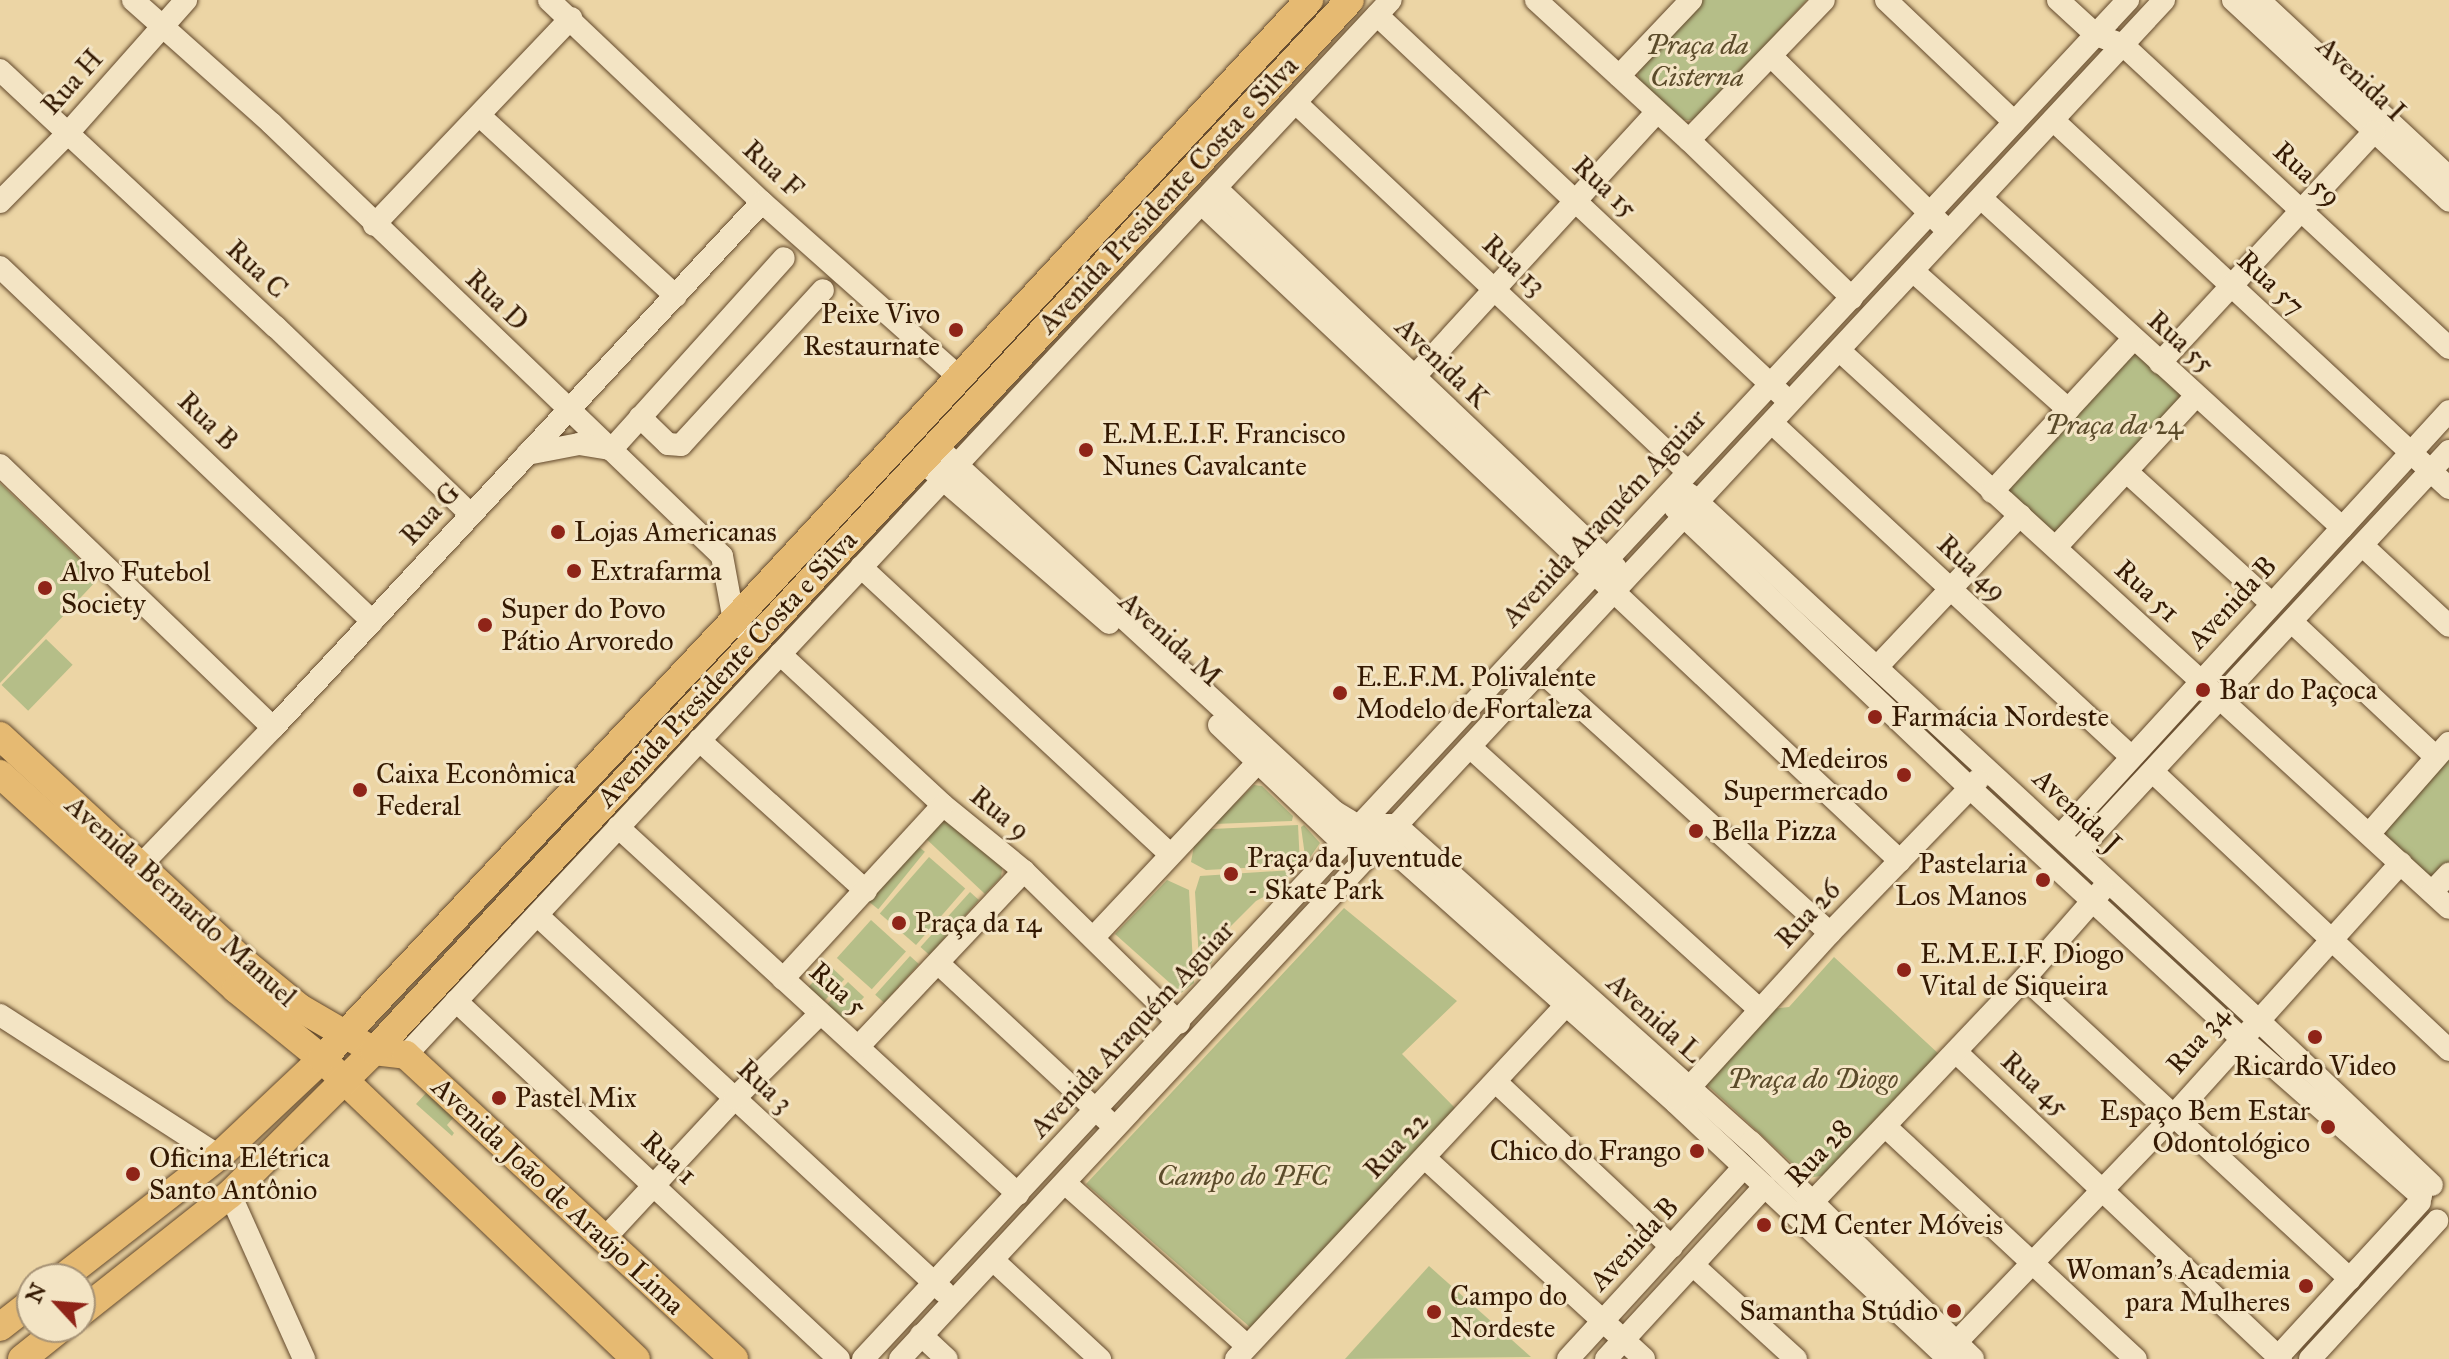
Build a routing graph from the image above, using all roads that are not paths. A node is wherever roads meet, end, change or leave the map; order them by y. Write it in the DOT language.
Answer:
graph roads {
  1 [pos="133,0"];
  2 [pos="186,0"];
  3 [pos="549,0"];
  4 [pos="1309,0"];
  5 [pos="1350,0"];
  6 [pos="1536,0"];
  7 [pos="1691,0"];
  8 [pos="1824,0"];
  9 [pos="1886,0"];
  10 [pos="2058,0"];
  11 [pos="2128,0"];
  12 [pos="2164,0"];
  13 [pos="2233,0"];
  14 [pos="2259,0"];
  15 [pos="1384,7"];
  16 [pos="571,18"];
  17 [pos="162,27"];
  18 [pos="2096,35"];
  19 [pos="2123,45"];
  20 [pos="1771,56"];
  21 [pos="0,70"];
  22 [pos="1619,76"];
  23 [pos="1296,103"];
  24 [pos="1657,112"];
  25 [pos="480,116"];
  26 [pos="2053,120"];
  27 [pos="2014,122"];
  28 [pos="2374,132"];
  29 [pos="68,133"];
  30 [pos="1689,140"];
  31 [pos="2449,177"];
  32 [pos="1210,197"];
  33 [pos="1981,198"];
  34 [pos="1575,199"];
  35 [pos="2449,201"];
  36 [pos="0,202"];
  37 [pos="762,202"];
  38 [pos="2302,210"];
  39 [pos="1931,214"];
  40 [pos="374,225"];
  41 [pos="1949,233"];
  42 [pos="784,258"];
  43 [pos="0,267"];
  44 [pos="1913,271"];
  45 [pos="2230,285"];
  46 [pos="1496,288"];
  47 [pos="823,290"];
  48 [pos="676,296"];
  49 [pos="1852,298"];
  50 [pos="2133,339"];
  51 [pos="2449,348"];
  52 [pos="1840,351"];
  53 [pos="2160,363"];
  54 [pos="960,378"];
  55 [pos="1407,385"];
  56 [pos="1771,385"];
  57 [pos="2196,396"];
  58 [pos="1791,402"];
  59 [pos="567,408"];
  60 [pos="2068,409"];
  61 [pos="2449,411"];
  62 [pos="640,417"];
  63 [pos="1772,423"];
  64 [pos="611,450"];
  65 [pos="2449,451"];
  66 [pos="928,452"];
  67 [pos="2409,453"];
  68 [pos="527,454"];
  69 [pos="0,465"];
  70 [pos="2431,471"];
  71 [pos="949,472"];
  72 [pos="2127,472"];
  73 [pos="1677,485"];
  74 [pos="2449,488"];
  75 [pos="1992,492"];
  76 [pos="1692,509"];
  77 [pos="470,514"];
  78 [pos="2020,515"];
  79 [pos="2342,528"];
  80 [pos="2363,546"];
  81 [pos="2056,547"];
  82 [pos="861,567"];
  83 [pos="1598,567"];
  84 [pos="1620,586"];
  85 [pos="1951,590"];
  86 [pos="2272,604"];
  87 [pos="372,621"];
  88 [pos="2292,622"];
  89 [pos="2449,626"];
  90 [pos="744,630"];
  91 [pos="780,654"];
  92 [pos="1160,659"];
  93 [pos="1877,667"];
  94 [pos="1541,671"];
  95 [pos="2201,682"];
  96 [pos="2219,699"];
  97 [pos="273,728"];
  98 [pos="0,736"];
  99 [pos="699,740"];
  100 [pos="1470,747"];
  101 [pos="2443,750"];
  102 [pos="2131,757"];
  103 [pos="1258,762"];
  104 [pos="1988,770"];
  105 [pos="2153,772"];
  106 [pos="0,774"];
  107 [pos="1970,788"];
  108 [pos="943,805"];
  109 [pos="618,827"];
  110 [pos="1389,833"];
  111 [pos="1350,834"];
  112 [pos="2369,834"];
  113 [pos="2060,836"];
  114 [pos="2077,852"];
  115 [pos="1170,854"];
  116 [pos="1900,861"];
  117 [pos="2401,863"];
  118 [pos="141,865"];
  119 [pos="1024,871"];
  120 [pos="2449,874"];
  121 [pos="2109,881"];
  122 [pos="866,891"];
  123 [pos="2432,892"];
  124 [pos="2094,900"];
  125 [pos="2449,908"];
  126 [pos="537,915"];
  127 [pos="1830,933"];
  128 [pos="1093,938"];
  129 [pos="1258,938"];
  130 [pos="2332,941"];
  131 [pos="1277,955"];
  132 [pos="939,964"];
  133 [pos="2025,978"];
  134 [pos="783,979"];
  135 [pos="456,1001"];
  136 [pos="1566,1005"];
  137 [pos="1760,1010"];
  138 [pos="0,1015"];
  139 [pos="819,1015"];
  140 [pos="2257,1019"];
  141 [pos="1179,1023"];
  142 [pos="344,1035"];
  143 [pos="2240,1037"];
  144 [pos="858,1047"];
  145 [pos="2449,1050"];
  146 [pos="374,1051"];
  147 [pos="1956,1052"];
  148 [pos="406,1055"];
  149 [pos="322,1059"];
  150 [pos="343,1080"];
  151 [pos="1496,1082"];
  152 [pos="1682,1096"];
  153 [pos="735,1098"];
  154 [pos="1097,1111"];
  155 [pos="2174,1115"];
  156 [pos="1886,1127"];
  157 [pos="1116,1128"];
  158 [pos="219,1156"];
  159 [pos="1425,1158"];
  160 [pos="1743,1168"];
  161 [pos="1065,1183"];
  162 [pos="654,1186"];
  163 [pos="1765,1186"];
  164 [pos="2104,1188"];
  165 [pos="2435,1188"];
  166 [pos="230,1194"];
  167 [pos="1018,1194"];
  168 [pos="1806,1209"];
  169 [pos="2443,1219"];
  170 [pos="117,1235"];
  171 [pos="605,1238"];
  172 [pos="1672,1247"];
  173 [pos="993,1260"];
  174 [pos="2030,1262"];
  175 [pos="81,1263"];
  176 [pos="1694,1266"];
  177 [pos="127,1276"];
  178 [pos="2350,1279"];
  179 [pos="934,1283"];
  180 [pos="96,1300"];
  181 [pos="953,1300"];
  182 [pos="16,1314"];
  183 [pos="1603,1322"];
  184 [pos="0,1327"];
  185 [pos="921,1335"];
  186 [pos="1624,1340"];
  187 [pos="42,1343"];
  188 [pos="1241,1353"];
  189 [pos="1947,1354"];
  190 [pos="2279,1358"];
  191 [pos="22,1359"];
  192 [pos="304,1359"];
  193 [pos="636,1359"];
  194 [pos="734,1359"];
  195 [pos="839,1359"];
  196 [pos="863,1359"];
  197 [pos="900,1359"];
  198 [pos="947,1359"];
  199 [pos="1100,1359"];
  200 [pos="1568,1359"];
  201 [pos="1606,1359"];
  202 [pos="1644,1359"];
  203 [pos="1796,1359"];
  204 [pos="1973,1359"];
  205 [pos="2136,1359"];
  206 [pos="2310,1359"];
  1 -- 17 [label="street, Rua D"];
  2 -- 17 [label="street, Rua H"];
  3 -- 16 [label="street, Rua F"];
  4 -- 54 [label="main road, Avenida Presidente Costa e Silva"];
  5 -- 66 [label="main road, Avenida Presidente Costa e Silva"];
  6 -- 22 [label="street"];
  7 -- 22 [label="street"];
  8 -- 20 [label="street"];
  9 -- 27 [label="street"];
  10 -- 18 [label="street"];
  11 -- 18 [label="street, Avenida Araquém Aguiar"];
  12 -- 19 [label="street, Avenida Araquém Aguiar"];
  13 -- 28 [label="street, Avenida I"];
  14 -- 31 [label="street, Avenida I"];
  15 -- 23 [label="street"];
  15 -- 34 [label="street, Rua 15"];
  16 -- 25 [label="street"];
  16 -- 37 [label="street, Rua F"];
  17 -- 29 [label="street, Rua H"];
  17 -- 40 [label="street, Rua D"];
  18 -- 19 [label="street"];
  18 -- 27 [label="street, Avenida Araquém Aguiar"];
  19 -- 26 [label="street, Avenida Araquém Aguiar"];
  19 -- 38 [label="street, Rua 59"];
  20 -- 30 [label="street"];
  20 -- 39 [label="street"];
  21 -- 29 [label="street, Rua C"];
  22 -- 24 [label="street"];
  23 -- 32 [label="street"];
  23 -- 46 [label="street, Rua 13"];
  24 -- 30 [label="street"];
  24 -- 34 [label="street"];
  25 -- 40 [label="street"];
  25 -- 48 [label="street"];
  26 -- 33 [label="street, Avenida Araquém Aguiar"];
  26 -- 45 [label="street, Rua 57"];
  27 -- 39 [label="street, Avenida Araquém Aguiar"];
  28 -- 35 [label="street, Avenida I"];
  28 -- 38 [label="street"];
  29 -- 36 [label="street, Rua H"];
  29 -- 77 [label="street, Rua C"];
  30 -- 49 [label="street"];
  32 -- 55 [label="street, Avenida K"];
  32 -- 71 [label="street"];
  33 -- 41 [label="street, Avenida Araquém Aguiar"];
  33 -- 50 [label="street, Rua 55"];
  34 -- 46 [label="street"];
  34 -- 56 [label="street, Rua 15"];
  37 -- 48 [label="street, Rua G"];
  37 -- 54 [label="street, Rua F"];
  38 -- 45 [label="street"];
  38 -- 51 [label="street, Rua 59"];
  39 -- 41 [label="street"];
  39 -- 49 [label="street, Avenida Araquém Aguiar"];
  40 -- 59 [label="street, Rua D"];
  41 -- 44 [label="street, Avenida Araquém Aguiar"];
  42 -- 62 [label="street"];
  43 -- 87 [label="street, Rua B"];
  44 -- 52 [label="street, Avenida Araquém Aguiar"];
  44 -- 60 [label="street"];
  45 -- 53 [label="street"];
  45 -- 67 [label="street, Rua 57"];
  46 -- 55 [label="street"];
  46 -- 73 [label="street, Rua 13"];
  47 -- 62 [label="street"];
  48 -- 59 [label="street, Rua G"];
  49 -- 56 [label="street, Avenida Araquém Aguiar"];
  50 -- 53 [label="street, Rua 55"];
  50 -- 60 [label="street"];
  52 -- 58 [label="street, Avenida Araquém Aguiar"];
  52 -- 75 [label="street, Rua 51"];
  53 -- 57 [label="street, Rua 55"];
  54 -- 90 [label="main road, Avenida Presidente Costa e Silva"];
  55 -- 83 [label="street, Avenida K"];
  56 -- 58 [label="street, Rua 15"];
  56 -- 73 [label="street, Avenida Araquém Aguiar"];
  57 -- 72 [label="street"];
  57 -- 79 [label="street, Rua 55"];
  58 -- 63 [label="street, Avenida Araquém Aguiar"];
  59 -- 64 [label="street, Rua D"];
  59 -- 68 [label="street, Rua G"];
  60 -- 75 [label="street"];
  61 -- 67 [label="street, Avenida B"];
  62 -- 64 [label="street"];
  63 -- 76 [label="street, Avenida Araquém Aguiar"];
  63 -- 85 [label="street, Rua 49"];
  64 -- 68 [label="street"];
  64 -- 90 [label="street, Rua D"];
  65 -- 70 [label="street, Avenida B"];
  66 -- 71 [label="street, Avenida M"];
  66 -- 90 [label="main road, Avenida Presidente Costa e Silva"];
  67 -- 70 [label="street, Rua 57"];
  67 -- 79 [label="street, Avenida B"];
  68 -- 77 [label="street, Rua G"];
  69 -- 97 [label="street"];
  70 -- 74 [label="street, Rua 57"];
  70 -- 80 [label="street, Avenida B"];
  71 -- 82 [label="street"];
  71 -- 92 [label="street, Avenida M"];
  72 -- 81 [label="street"];
  72 -- 86 [label="street"];
  73 -- 76 [label="street, Avenida J"];
  73 -- 83 [label="street, Avenida Araquém Aguiar"];
  75 -- 78 [label="street, Rua 51"];
  76 -- 84 [label="street, Avenida Araquém Aguiar"];
  76 -- 93 [label="street, Avenida J"];
  76 -- 107 [label="street, Avenida J"];
  77 -- 87 [label="street, Rua G"];
  78 -- 81 [label="street, Rua 51"];
  78 -- 85 [label="street"];
  79 -- 86 [label="street, Avenida B"];
  80 -- 88 [label="street, Avenida B"];
  80 -- 89 [label="street"];
  81 -- 95 [label="street, Rua 51"];
  82 -- 91 [label="street"];
  82 -- 115 [label="street"];
  83 -- 84 [label="street, Avenida K"];
  83 -- 111 [label="street, Avenida Araquém Aguiar"];
  84 -- 94 [label="street, Avenida Araquém Aguiar"];
  84 -- 116 [label="street, Avenida K"];
  85 -- 93 [label="street"];
  85 -- 102 [label="street, Rua 49"];
  86 -- 95 [label="street, Avenida B"];
  87 -- 97 [label="street, Rua G"];
  88 -- 96 [label="street, Avenida B"];
  88 -- 101 [label="street"];
  90 -- 142 [label="main road, Avenida Presidente Costa e Silva"];
  90 -- 146 [label="main road, Avenida Presidente Costa e Silva"];
  91 -- 99 [label="street"];
  91 -- 108 [label="street, Rua 9"];
  92 -- 103 [label="street, Avenida M"];
  92 -- 111 [label="street, Avenida M"];
  93 -- 104 [label="street, Avenida J"];
  94 -- 100 [label="street, Avenida Araquém Aguiar"];
  94 -- 127 [label="street"];
  95 -- 96 [label="street, Rua 51"];
  95 -- 102 [label="street, Avenida B"];
  96 -- 105 [label="street, Avenida B"];
  96 -- 112 [label="street, Rua 51"];
  97 -- 118 [label="street, Rua G"];
  98 -- 118 [label="main road, Avenida Bernardo Manuel"];
  99 -- 109 [label="street"];
  99 -- 122 [label="street"];
  100 -- 110 [label="street, Avenida Araquém Aguiar"];
  100 -- 137 [label="street"];
  101 -- 112 [label="street"];
  102 -- 113 [label="street, Avenida B"];
  103 -- 111 [label="street, Avenida M"];
  103 -- 115 [label="street"];
  104 -- 107 [label="street, Rua 26"];
  104 -- 113 [label="street, Avenida J"];
  105 -- 114 [label="street, Avenida B"];
  105 -- 130 [label="street"];
  106 -- 149 [label="main road, Avenida Bernardo Manuel"];
  107 -- 116 [label="street, Rua 26"];
  107 -- 124 [label="street, Avenida J"];
  108 -- 119 [label="street, Rua 9"];
  108 -- 122 [label="street"];
  109 -- 126 [label="street"];
  109 -- 134 [label="street, Rua 5"];
  110 -- 111 [label="street"];
  110 -- 131 [label="street, Avenida Araquém Aguiar"];
  110 -- 136 [label="street, Avenida L"];
  110 -- 152 [label="street, Avenida L"];
  111 -- 129 [label="street, Avenida Araquém Aguiar"];
  112 -- 117 [label="street, Rua 51"];
  113 -- 114 [label="street, Avenida J"];
  114 -- 121 [label="street, Avenida J"];
  115 -- 128 [label="street"];
  116 -- 127 [label="street, Rua 26"];
  117 -- 123 [label="street, Rua 51"];
  117 -- 130 [label="street, Rua 34"];
  118 -- 142 [label="main road, Avenida Bernardo Manuel"];
  119 -- 128 [label="street, Rua 9"];
  119 -- 132 [label="street"];
  120 -- 123 [label="street"];
  121 -- 124 [label="street, Rua 28"];
  121 -- 140 [label="street, Avenida J"];
  122 -- 134 [label="street"];
  123 -- 125 [label="street, Rua 51"];
  124 -- 133 [label="street, Rua 28"];
  124 -- 143 [label="street, Avenida J"];
  126 -- 135 [label="street"];
  126 -- 153 [label="street, Rua 3"];
  127 -- 137 [label="street, Rua 26"];
  128 -- 141 [label="street, Rua 9"];
  129 -- 131 [label="street"];
  129 -- 141 [label="street, Avenida Araquém Aguiar"];
  130 -- 140 [label="street, Rua 34"];
  130 -- 145 [label="street"];
  131 -- 157 [label="street, Avenida Araquém Aguiar"];
  132 -- 144 [label="street"];
  132 -- 154 [label="street"];
  133 -- 147 [label="street, Rua 28"];
  133 -- 155 [label="street"];
  134 -- 139 [label="street, Rua 5"];
  135 -- 148 [label="street"];
  135 -- 162 [label="street, Rua 1"];
  136 -- 151 [label="street, Rua 22"];
  136 -- 152 [label="street, Avenida L"];
  137 -- 152 [label="street, Rua 26"];
  138 -- 158 [label="street"];
  139 -- 144 [label="street, Rua 5"];
  139 -- 153 [label="street"];
  140 -- 143 [label="street, Rua 34"];
  140 -- 165 [label="street, Avenida J"];
  141 -- 154 [label="street, Avenida Araquém Aguiar"];
  142 -- 146 [label="main road, Avenida Bernardo Manuel"];
  142 -- 149 [label="main road, Avenida Presidente Costa e Silva"];
  143 -- 155 [label="street, Rua 34"];
  143 -- 165 [label="street, Avenida J"];
  144 -- 167 [label="street, Rua 5"];
  146 -- 148 [label="main road, Avenida João de Araújo Lima"];
  146 -- 150 [label="main road, Avenida Presidente Costa e Silva"];
  147 -- 156 [label="street, Rua 28"];
  147 -- 164 [label="street, Rua 45"];
  148 -- 171 [label="main road, Avenida João de Araújo Lima"];
  149 -- 150 [label="main road, Avenida Bernardo Manuel"];
  149 -- 158 [label="main road, Avenida Presidente Costa e Silva"];
  150 -- 166 [label="main road, Avenida Presidente Costa e Silva"];
  150 -- 193 [label="main road"];
  151 -- 159 [label="street, Rua 22"];
  151 -- 172 [label="street"];
  152 -- 160 [label="street, Avenida L"];
  152 -- 168 [label="street, Avenida L"];
  153 -- 162 [label="street"];
  153 -- 179 [label="street, Rua 3"];
  154 -- 157 [label="street"];
  154 -- 167 [label="street, Avenida Araquém Aguiar"];
  155 -- 164 [label="street, Rua 34"];
  155 -- 178 [label="street"];
  156 -- 168 [label="street, Rua 28"];
  156 -- 174 [label="street"];
  157 -- 161 [label="street, Avenida Araquém Aguiar"];
  158 -- 170 [label="main road, Avenida Presidente Costa e Silva"];
  159 -- 183 [label="street"];
  159 -- 188 [label="street, Rua 22"];
  160 -- 163 [label="street, Avenida L"];
  160 -- 172 [label="street, Avenida B"];
  161 -- 173 [label="street, Avenida Araquém Aguiar"];
  161 -- 188 [label="street"];
  162 -- 171 [label="street"];
  162 -- 195 [label="street, Rua 1"];
  163 -- 168 [label="street, Avenida L"];
  163 -- 176 [label="street, Avenida B"];
  164 -- 174 [label="street, Rua 34"];
  164 -- 190 [label="street, Rua 45"];
  165 -- 169 [label="street"];
  165 -- 178 [label="street"];
  166 -- 177 [label="main road, Avenida Presidente Costa e Silva"];
  166 -- 192 [label="street"];
  167 -- 179 [label="street, Avenida Araquém Aguiar"];
  168 -- 189 [label="street, Avenida L"];
  169 -- 206 [label="street"];
  170 -- 175 [label="main road, Avenida Presidente Costa e Silva"];
  170 -- 177 [label="main road"];
  171 -- 194 [label="main road, Avenida João de Araújo Lima"];
  172 -- 183 [label="street, Avenida B"];
  173 -- 181 [label="street, Avenida Araquém Aguiar"];
  173 -- 199 [label="street"];
  174 -- 189 [label="street, Rua 34"];
  174 -- 205 [label="street"];
  176 -- 186 [label="street, Avenida B"];
  176 -- 203 [label="street"];
  177 -- 180 [label="main road, Avenida Presidente Costa e Silva"];
  178 -- 190 [label="street"];
  179 -- 181 [label="street, Rua 3"];
  179 -- 196 [label="street, Avenida Araquém Aguiar"];
  181 -- 185 [label="street, Avenida Araquém Aguiar"];
  182 -- 184 [label="main road"];
  183 -- 186 [label="street"];
  183 -- 200 [label="street, Avenida B"];
  185 -- 197 [label="street, Avenida Araquém Aguiar"];
  185 -- 198 [label="street"];
  186 -- 201 [label="street, Avenida B"];
  186 -- 202 [label="street"];
  187 -- 191 [label="main road"];
  189 -- 204 [label="street, Avenida L"];
}
